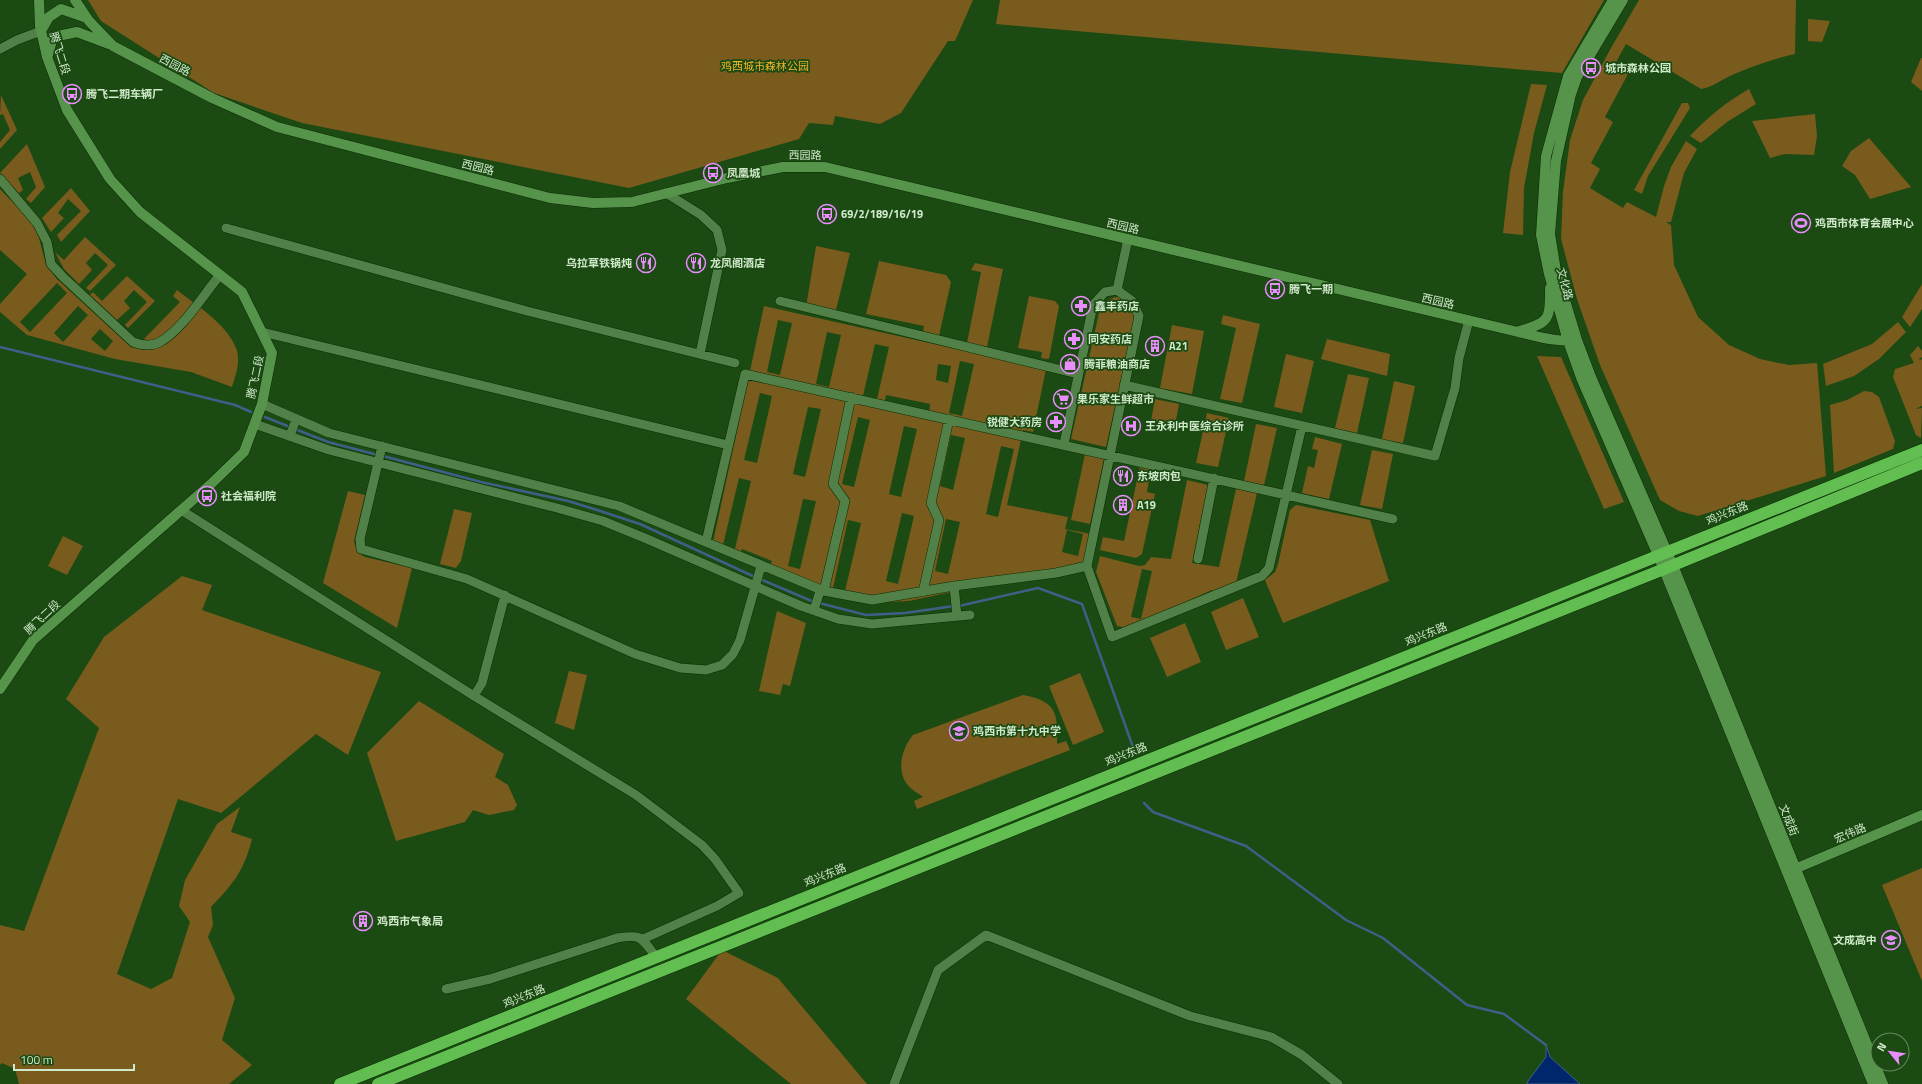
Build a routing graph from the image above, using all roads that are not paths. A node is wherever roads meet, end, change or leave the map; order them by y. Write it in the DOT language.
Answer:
graph roads {
  1 [pos="39,0"];
  2 [pos="75,0"];
  3 [pos="1614,0"];
  4 [pos="1622,0"];
  5 [pos="87,18"];
  6 [pos="41,31"];
  7 [pos="113,46"];
  8 [pos="0,49"];
  9 [pos="47,57"];
  10 [pos="0,179"];
  11 [pos="666,193"];
  12 [pos="226,228"];
  13 [pos="1128,239"];
  14 [pos="1549,274"];
  15 [pos="220,275"];
  16 [pos="1117,290"];
  17 [pos="780,301"];
  18 [pos="1469,320"];
  19 [pos="262,332"];
  20 [pos="1518,332"];
  21 [pos="1573,341"];
  22 [pos="700,354"];
  23 [pos="735,363"];
  24 [pos="1078,374"];
  25 [pos="1124,386"];
  26 [pos="851,397"];
  27 [pos="262,404"];
  28 [pos="296,419"];
  29 [pos="949,419"];
  30 [pos="254,424"];
  31 [pos="1302,426"];
  32 [pos="334,434"];
  33 [pos="290,436"];
  34 [pos="1064,444"];
  35 [pos="728,445"];
  36 [pos="382,446"];
  37 [pos="329,450"];
  38 [pos="1922,450"];
  39 [pos="1110,454"];
  40 [pos="377,462"];
  41 [pos="1922,463"];
  42 [pos="1214,478"];
  43 [pos="1287,495"];
  44 [pos="181,510"];
  45 [pos="1393,519"];
  46 [pos="706,542"];
  47 [pos="1662,553"];
  48 [pos="1198,559"];
  49 [pos="761,566"];
  50 [pos="1087,566"];
  51 [pos="1668,567"];
  52 [pos="755,586"];
  53 [pos="954,586"];
  54 [pos="822,591"];
  55 [pos="922,592"];
  56 [pos="505,595"];
  57 [pos="814,610"];
  58 [pos="970,615"];
  59 [pos="957,616"];
  60 [pos="0,690"];
  61 [pos="474,696"];
  62 [pos="1922,815"];
  63 [pos="1792,870"];
  64 [pos="643,939"];
  65 [pos="656,956"];
  66 [pos="446,988"];
  67 [pos="340,1084"];
  68 [pos="378,1084"];
  69 [pos="894,1084"];
  70 [pos="1338,1084"];
  71 [pos="1874,1084"];
  72 [pos="1883,1084"];
  1 -- 6 [label="main road, 腾飞二段"];
  2 -- 5 [label="main road, 西园路"];
  3 -- 14 [label="main road, 文化路"];
  4 -- 21 [label="main road, 文化路"];
  5 -- 6 [label="main road"];
  5 -- 7 [label="main road, 西园路"];
  6 -- 8 [label="street"];
  6 -- 9 [label="main road, 腾飞二段"];
  7 -- 9 [label="main road"];
  7 -- 11 [label="main road, 西园路"];
  9 -- 15 [label="main road, 腾飞二段"];
  10 -- 15 [label="street"];
  11 -- 13 [label="main road, 西园路"];
  11 -- 22 [label="street"];
  12 -- 22 [label="street"];
  13 -- 16 [label="street"];
  13 -- 18 [label="main road, 西园路"];
  14 -- 20 [label="main road"];
  14 -- 21 [label="main road, 文化路"];
  15 -- 19 [label="main road, 腾飞二段"];
  16 -- 24 [label="street"];
  16 -- 25 [label="street"];
  17 -- 24 [label="street"];
  18 -- 20 [label="main road, 西园路"];
  18 -- 31 [label="street"];
  19 -- 27 [label="main road, 腾飞二段"];
  19 -- 35 [label="street"];
  20 -- 21 [label="main road, 西园路"];
  21 -- 47 [label="main road, 文化路"];
  22 -- 23 [label="street"];
  24 -- 34 [label="street"];
  25 -- 31 [label="street"];
  25 -- 39 [label="street"];
  26 -- 29 [label="street"];
  26 -- 35 [label="street"];
  26 -- 54 [label="street"];
  27 -- 28 [label="street"];
  27 -- 30 [label="main road, 腾飞二段"];
  28 -- 32 [label="street"];
  28 -- 33 [label="street"];
  29 -- 34 [label="street"];
  29 -- 55 [label="street"];
  30 -- 33 [label="street"];
  30 -- 44 [label="main road, 腾飞二段"];
  31 -- 43 [label="street"];
  32 -- 36 [label="street"];
  32 -- 37 [label="street"];
  33 -- 37 [label="street"];
  34 -- 39 [label="street"];
  35 -- 46 [label="street"];
  36 -- 40 [label="street"];
  36 -- 46 [label="street"];
  37 -- 40 [label="street"];
  38 -- 47 [label="highway, 鸡兴东路"];
  39 -- 42 [label="street"];
  39 -- 50 [label="street"];
  40 -- 52 [label="street"];
  40 -- 56 [label="street"];
  41 -- 51 [label="highway"];
  42 -- 43 [label="street"];
  42 -- 48 [label="street"];
  43 -- 45 [label="street"];
  43 -- 50 [label="street"];
  44 -- 60 [label="main road, 腾飞二段"];
  44 -- 61 [label="street"];
  46 -- 49 [label="street"];
  47 -- 51 [label="main road, 文化路"];
  47 -- 65 [label="highway, 鸡兴东路"];
  49 -- 52 [label="street"];
  49 -- 54 [label="street"];
  50 -- 53 [label="street"];
  51 -- 63 [label="main road, 文成街"];
  51 -- 68 [label="highway"];
  52 -- 56 [label="street"];
  52 -- 57 [label="street"];
  53 -- 55 [label="street"];
  53 -- 59 [label="street"];
  54 -- 55 [label="street"];
  54 -- 57 [label="street"];
  56 -- 61 [label="street"];
  57 -- 59 [label="street"];
  58 -- 59 [label="street"];
  61 -- 64 [label="street"];
  62 -- 63 [label="main road, 宏伟路"];
  63 -- 71 [label="main road, 文成街"];
  63 -- 72 [label="main road, 文成街"];
  64 -- 65 [label="street"];
  64 -- 66 [label="street"];
  65 -- 67 [label="highway, 鸡兴东路"];
  69 -- 70 [label="street"];
}
